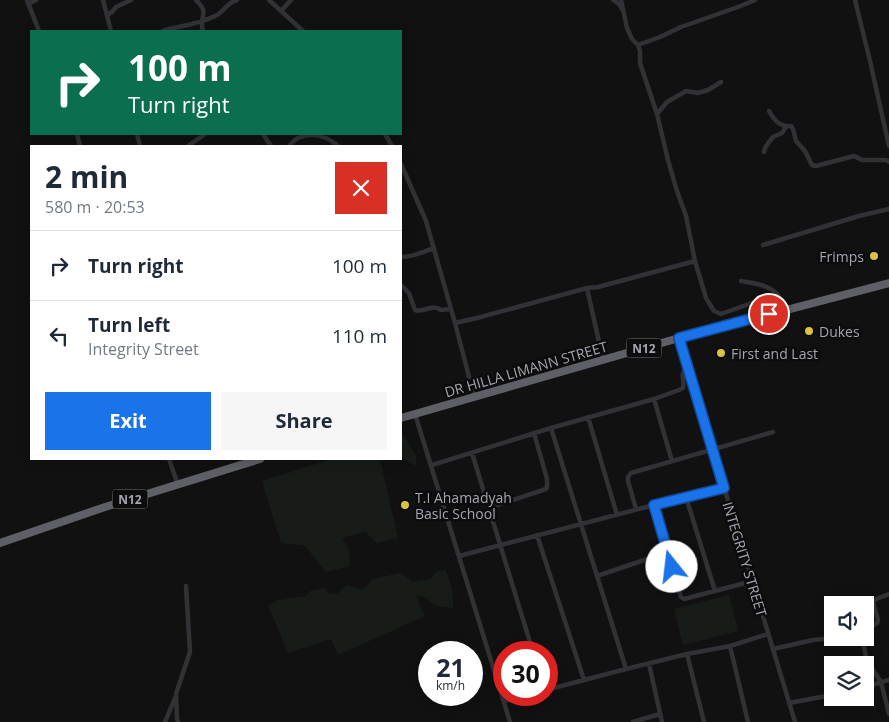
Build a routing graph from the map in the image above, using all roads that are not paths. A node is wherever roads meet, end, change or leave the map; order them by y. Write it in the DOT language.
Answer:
graph roads {
  1 [pos="36,0"];
  2 [pos="103,0"];
  3 [pos="131,0"];
  4 [pos="196,0"];
  5 [pos="237,0"];
  6 [pos="268,0"];
  7 [pos="291,0"];
  8 [pos="613,0"];
  9 [pos="621,0"];
  10 [pos="754,0"];
  11 [pos="856,0"];
  12 [pos="28,2"];
  13 [pos="281,11"];
  14 [pos="624,12"];
  15 [pos="107,15"];
  16 [pos="202,22"];
  17 [pos="40,30"];
  18 [pos="111,30"];
  19 [pos="167,30"];
  20 [pos="203,30"];
  21 [pos="302,30"];
  22 [pos="638,45"];
  23 [pos="721,82"];
  24 [pos="769,110"];
  25 [pos="657,114"];
  26 [pos="889,116"];
  27 [pos="884,121"];
  28 [pos="786,126"];
  29 [pos="204,135"];
  30 [pos="305,135"];
  31 [pos="312,135"];
  32 [pos="189,145"];
  33 [pos="290,145"];
  34 [pos="337,145"];
  35 [pos="889,146"];
  36 [pos="764,152"];
  37 [pos="889,162"];
  38 [pos="402,166"];
  39 [pos="889,209"];
  40 [pos="763,245"];
  41 [pos="434,248"];
  42 [pos="402,257"];
  43 [pos="695,261"];
  44 [pos="741,281"];
  45 [pos="889,283"];
  46 [pos="402,286"];
  47 [pos="587,288"];
  48 [pos="777,294"];
  49 [pos="451,309"];
  50 [pos="787,309"];
  51 [pos="455,323"];
  52 [pos="679,338"];
  53 [pos="602,360"];
  54 [pos="689,369"];
  55 [pos="474,396"];
  56 [pos="654,399"];
  57 [pos="416,414"];
  58 [pos="588,417"];
  59 [pos="402,418"];
  60 [pos="551,428"];
  61 [pos="773,432"];
  62 [pos="534,433"];
  63 [pos="712,449"];
  64 [pos="472,453"];
  65 [pos="170,460"];
  66 [pos="257,460"];
  67 [pos="672,461"];
  68 [pos="432,465"];
  69 [pos="178,485"];
  70 [pos="724,488"];
  71 [pos="686,497"];
  72 [pos="654,505"];
  73 [pos="489,508"];
  74 [pos="636,509"];
  75 [pos="617,515"];
  76 [pos="580,524"];
  77 [pos="537,535"];
  78 [pos="0,543"];
  79 [pos="500,544"];
  80 [pos="668,552"];
  81 [pos="459,556"];
  82 [pos="597,576"];
  83 [pos="753,581"];
  84 [pos="186,586"];
  85 [pos="715,591"];
  86 [pos="889,594"];
  87 [pos="874,601"];
  88 [pos="874,606"];
  89 [pos="874,625"];
  90 [pos="768,634"];
  91 [pos="824,639"];
  92 [pos="530,641"];
  93 [pos="730,646"];
  94 [pos="864,646"];
  95 [pos="773,649"];
  96 [pos="688,654"];
  97 [pos="649,664"];
  98 [pos="493,666"];
  99 [pos="626,669"];
  100 [pos="584,680"];
  101 [pos="889,680"];
  102 [pos="880,682"];
  103 [pos="874,684"];
  104 [pos="558,687"];
  105 [pos="176,694"];
  106 [pos="824,696"];
  107 [pos="789,703"];
  108 [pos="505,706"];
  109 [pos="660,714"];
  110 [pos="889,714"];
  111 [pos="165,722"];
  112 [pos="178,722"];
  113 [pos="510,722"];
  114 [pos="633,722"];
  115 [pos="662,722"];
  116 [pos="704,722"];
  117 [pos="748,722"];
  118 [pos="795,722"];
  1 -- 12 [label="street"];
  2 -- 15 [label="street"];
  3 -- 15 [label="street"];
  4 -- 16 [label="street"];
  5 -- 16 [label="street"];
  6 -- 13 [label="street"];
  7 -- 13 [label="street"];
  8 -- 14 [label="street"];
  9 -- 14 [label="street"];
  10 -- 22 [label="street"];
  11 -- 27 [label="street"];
  12 -- 17 [label="street"];
  13 -- 21 [label="street"];
  14 -- 22 [label="street"];
  15 -- 18 [label="street"];
  16 -- 19 [label="street"];
  16 -- 20 [label="street"];
  22 -- 25 [label="street"];
  23 -- 25 [label="street"];
  24 -- 28 [label="street"];
  25 -- 43 [label="street"];
  26 -- 27 [label="street"];
  27 -- 35 [label="street"];
  28 -- 36 [label="street"];
  28 -- 37 [label="street"];
  29 -- 32 [label="street"];
  30 -- 33 [label="street"];
  31 -- 34 [label="street"];
  38 -- 41 [label="street"];
  39 -- 40 [label="street"];
  41 -- 42 [label="street"];
  41 -- 49 [label="street"];
  43 -- 47 [label="street"];
  43 -- 48 [label="street"];
  44 -- 48 [label="street"];
  45 -- 50 [label="highway, DR HILLA LIMANN STREET / N12"];
  46 -- 49 [label="street"];
  47 -- 51 [label="street"];
  47 -- 53 [label="street"];
  48 -- 50 [label="street"];
  49 -- 51 [label="street"];
  50 -- 52 [label="highway, DR HILLA LIMANN STREET / N12"];
  51 -- 55 [label="street"];
  52 -- 53 [label="highway, DR HILLA LIMANN STREET / N12"];
  52 -- 54 [label="street, INTEGRITY STREET"];
  53 -- 55 [label="highway, DR HILLA LIMANN STREET / N12"];
  54 -- 56 [label="street"];
  54 -- 63 [label="street, INTEGRITY STREET"];
  55 -- 57 [label="highway, DR HILLA LIMANN STREET / N12"];
  56 -- 58 [label="street"];
  56 -- 67 [label="street"];
  57 -- 59 [label="highway, DR HILLA LIMANN STREET / N12"];
  57 -- 68 [label="street"];
  58 -- 60 [label="street"];
  58 -- 75 [label="street"];
  60 -- 62 [label="street"];
  60 -- 76 [label="street"];
  61 -- 63 [label="street"];
  62 -- 64 [label="street"];
  62 -- 73 [label="street"];
  63 -- 67 [label="street"];
  63 -- 70 [label="street, INTEGRITY STREET"];
  64 -- 68 [label="street"];
  64 -- 73 [label="street"];
  65 -- 69 [label="street"];
  66 -- 69 [label="highway, N12"];
  67 -- 74 [label="street"];
  68 -- 81 [label="street"];
  69 -- 78 [label="highway, N12"];
  70 -- 71 [label="street"];
  70 -- 83 [label="street, INTEGRITY STREET"];
  71 -- 72 [label="street"];
  71 -- 85 [label="street"];
  72 -- 74 [label="street"];
  72 -- 80 [label="street"];
  73 -- 79 [label="street"];
  74 -- 75 [label="street"];
  75 -- 76 [label="street"];
  76 -- 77 [label="street"];
  76 -- 82 [label="street"];
  77 -- 79 [label="street"];
  77 -- 100 [label="street"];
  79 -- 81 [label="street"];
  79 -- 92 [label="street"];
  80 -- 82 [label="street"];
  80 -- 85 [label="street"];
  81 -- 98 [label="street"];
  82 -- 99 [label="street"];
  83 -- 85 [label="street"];
  83 -- 90 [label="street, INTEGRITY STREET"];
  84 -- 105 [label="street"];
  86 -- 87 [label="street"];
  88 -- 89 [label="street"];
  90 -- 93 [label="street"];
  90 -- 95 [label="street, INTEGRITY STREET"];
  91 -- 95 [label="street"];
  93 -- 96 [label="street"];
  93 -- 117 [label="street"];
  94 -- 102 [label="street"];
  95 -- 107 [label="street, INTEGRITY STREET"];
  96 -- 97 [label="street"];
  96 -- 116 [label="street"];
  97 -- 99 [label="street"];
  97 -- 109 [label="street"];
  99 -- 100 [label="street"];
  100 -- 104 [label="street"];
  101 -- 102 [label="street"];
  102 -- 103 [label="street"];
  102 -- 110 [label="street"];
  105 -- 111 [label="street"];
  105 -- 112 [label="street"];
  106 -- 107 [label="street"];
  107 -- 118 [label="street, INTEGRITY STREET"];
  108 -- 113 [label="street"];
  109 -- 114 [label="street"];
  109 -- 115 [label="street"];
}
